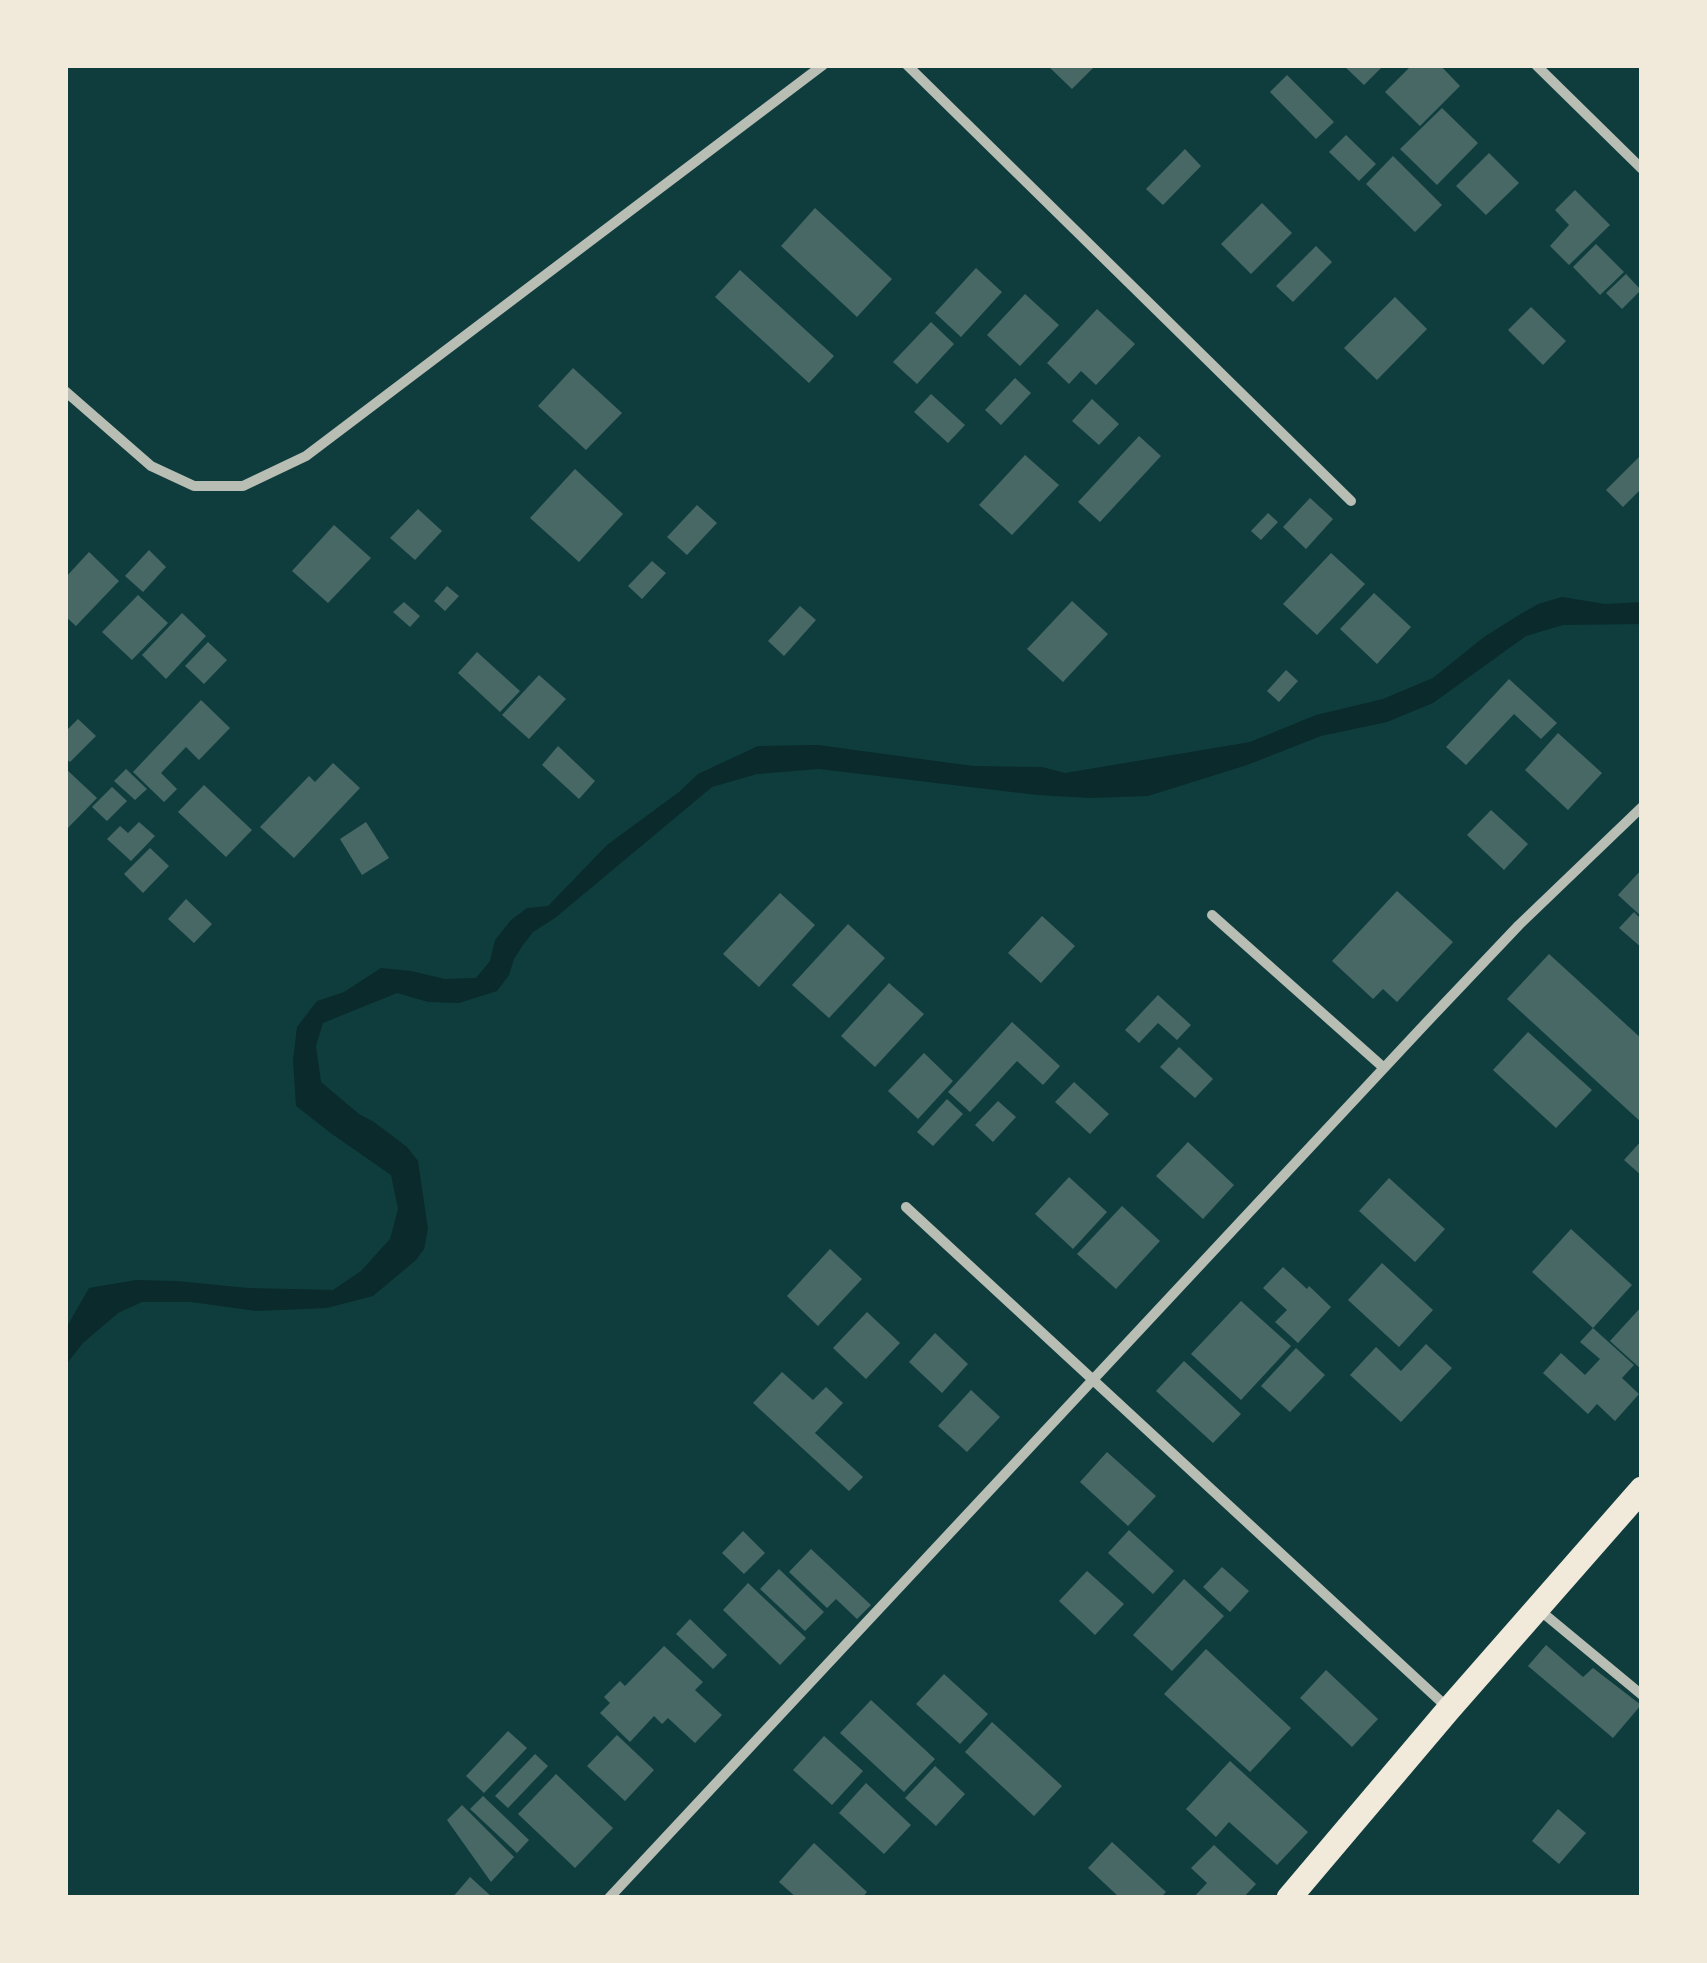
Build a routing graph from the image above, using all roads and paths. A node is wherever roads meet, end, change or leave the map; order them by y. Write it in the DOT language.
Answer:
graph roads {
  1 [pos="823,65"];
  2 [pos="907,65"];
  3 [pos="1536,65"];
  4 [pos="1642,169"];
  5 [pos="65,391"];
  6 [pos="1351,501"];
  7 [pos="1642,807"];
  8 [pos="1212,916"];
  9 [pos="1384,1068"];
  10 [pos="906,1208"];
  11 [pos="1093,1382"];
  12 [pos="1642,1489"];
  13 [pos="1536,1607"];
  14 [pos="1642,1695"];
  15 [pos="1449,1709"];
  16 [pos="609,1898"];
  17 [pos="1290,1898"];
  1 -- 5 [label="street"];
  2 -- 6 [label="street"];
  3 -- 4 [label="street"];
  7 -- 9 [label="street"];
  8 -- 9 [label="street"];
  9 -- 11 [label="street"];
  10 -- 11 [label="street"];
  11 -- 15 [label="street"];
  11 -- 16 [label="street"];
  12 -- 13 [label="main road"];
  13 -- 14 [label="street"];
  13 -- 15 [label="main road"];
  15 -- 17 [label="main road"];
}
